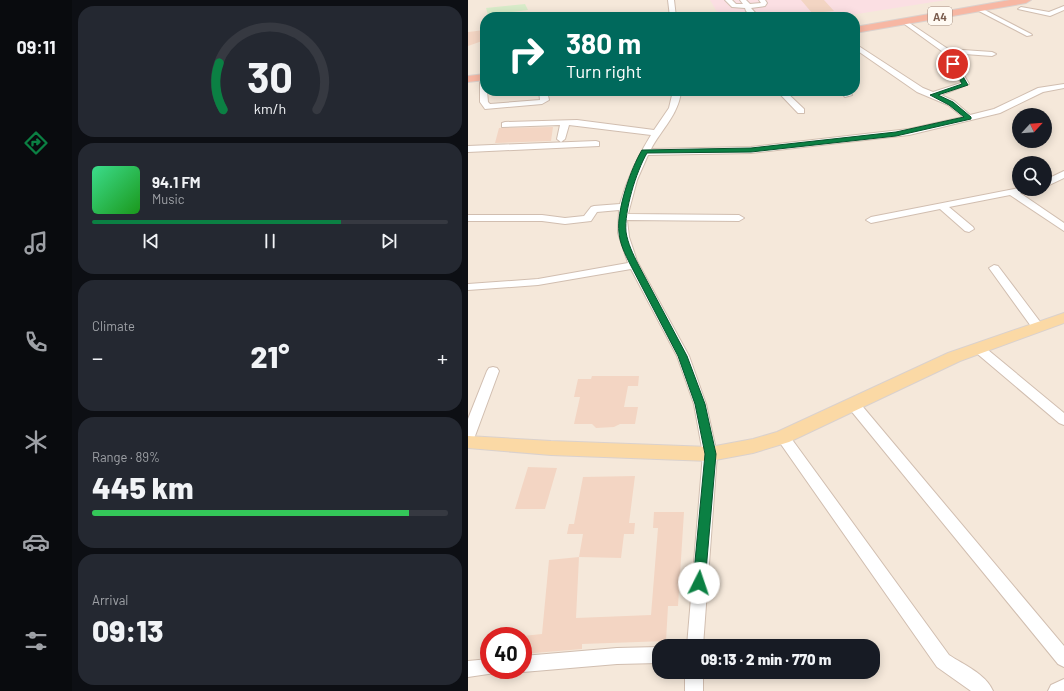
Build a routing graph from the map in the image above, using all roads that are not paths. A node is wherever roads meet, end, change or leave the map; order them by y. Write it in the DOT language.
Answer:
graph roads {
  1 [pos="671,0"];
  2 [pos="728,0"];
  3 [pos="743,0"];
  4 [pos="762,0"];
  5 [pos="1002,0"];
  6 [pos="1026,0"];
  7 [pos="748,6"];
  8 [pos="979,8"];
  9 [pos="1064,8"];
  10 [pos="1021,9"];
  11 [pos="672,12"];
  12 [pos="750,12"];
  13 [pos="905,22"];
  14 [pos="860,25"];
  15 [pos="860,29"];
  16 [pos="1029,35"];
  17 [pos="860,49"];
  18 [pos="946,51"];
  19 [pos="992,54"];
  20 [pos="468,79"];
  21 [pos="480,80"];
  22 [pos="480,81"];
  23 [pos="468,84"];
  24 [pos="1064,86"];
  25 [pos="932,95"];
  26 [pos="484,96"];
  27 [pos="544,96"];
  28 [pos="676,96"];
  29 [pos="786,96"];
  30 [pos="801,111"];
  31 [pos="969,118"];
  32 [pos="565,122"];
  33 [pos="505,125"];
  34 [pos="657,133"];
  35 [pos="561,139"];
  36 [pos="596,144"];
  37 [pos="468,149"];
  38 [pos="644,152"];
  39 [pos="1064,174"];
  40 [pos="1052,180"];
  41 [pos="1012,193"];
  42 [pos="1017,196"];
  43 [pos="943,207"];
  44 [pos="624,212"];
  45 [pos="468,218"];
  46 [pos="739,218"];
  47 [pos="871,220"];
  48 [pos="1064,228"];
  49 [pos="969,229"];
  50 [pos="634,264"];
  51 [pos="994,268"];
  52 [pos="468,287"];
  53 [pos="1064,318"];
  54 [pos="1037,326"];
  55 [pos="978,348"];
  56 [pos="493,371"];
  57 [pos="853,404"];
  58 [pos="1064,420"];
  59 [pos="468,436"];
  60 [pos="783,437"];
  61 [pos="468,442"];
  62 [pos="710,454"];
  63 [pos="696,639"];
  64 [pos="652,655"];
  65 [pos="1064,659"];
  66 [pos="532,663"];
  67 [pos="480,667"];
  68 [pos="468,668"];
  69 [pos="694,679"];
  70 [pos="1064,687"];
  71 [pos="694,691"];
  72 [pos="984,691"];
  73 [pos="1057,691"];
  1 -- 11 [label="street"];
  2 -- 7 [label="street"];
  3 -- 7 [label="street"];
  4 -- 7 [label="street"];
  5 -- 14 [label="highway, A4"];
  6 -- 8 [label="highway, A4"];
  7 -- 12 [label="street"];
  8 -- 13 [label="highway, A4"];
  8 -- 16 [label="street"];
  9 -- 10 [label="street"];
  13 -- 15 [label="highway, A4"];
  13 -- 18 [label="street"];
  17 -- 25 [label="street"];
  18 -- 19 [label="street"];
  18 -- 25 [label="street"];
  20 -- 21 [label="highway"];
  22 -- 23 [label="highway"];
  24 -- 31 [label="street"];
  25 -- 31 [label="street"];
  26 -- 27 [label="street"];
  28 -- 34 [label="street"];
  29 -- 30 [label="street"];
  31 -- 38 [label="street"];
  32 -- 33 [label="street"];
  32 -- 34 [label="street"];
  32 -- 35 [label="street"];
  34 -- 38 [label="street"];
  36 -- 37 [label="street"];
  38 -- 44 [label="street"];
  39 -- 40 [label="street"];
  41 -- 43 [label="street"];
  42 -- 48 [label="street"];
  43 -- 47 [label="street"];
  43 -- 49 [label="street"];
  44 -- 45 [label="street"];
  44 -- 46 [label="street"];
  44 -- 50 [label="street"];
  50 -- 52 [label="street"];
  50 -- 62 [label="street"];
  51 -- 54 [label="street"];
  53 -- 54 [label="main road"];
  54 -- 55 [label="main road"];
  55 -- 57 [label="main road"];
  55 -- 58 [label="street"];
  56 -- 59 [label="street"];
  57 -- 60 [label="main road"];
  57 -- 65 [label="street"];
  60 -- 62 [label="main road"];
  60 -- 72 [label="street"];
  61 -- 62 [label="main road"];
  62 -- 63 [label="street"];
  64 -- 66 [label="street"];
  67 -- 68 [label="street"];
  69 -- 71 [label="street"];
  70 -- 73 [label="street"];
}
